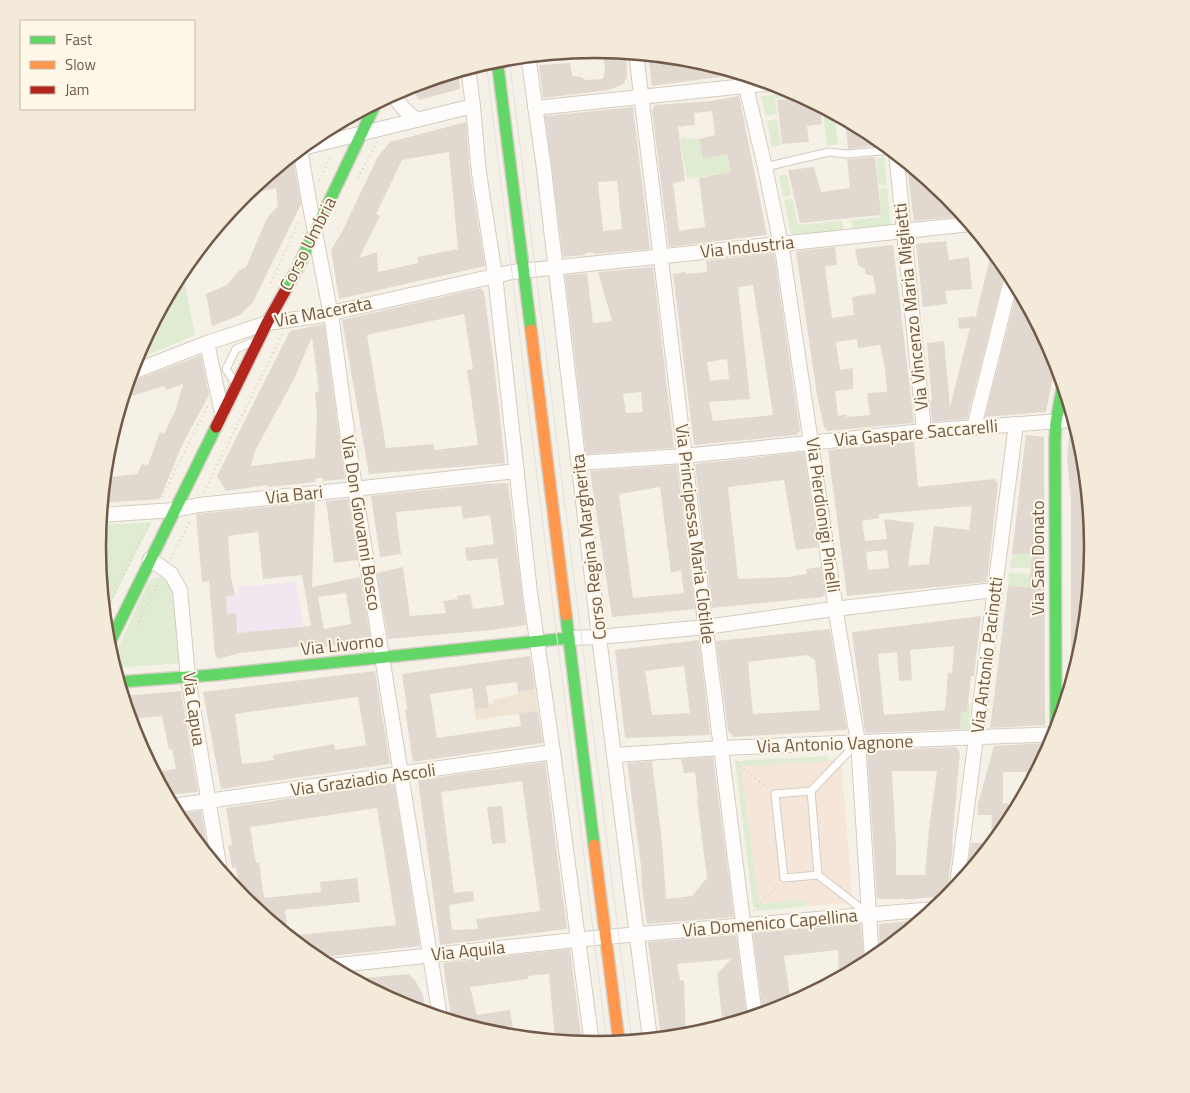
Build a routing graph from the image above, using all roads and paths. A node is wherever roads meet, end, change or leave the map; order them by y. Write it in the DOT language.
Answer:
graph roads {
  1 [pos="637,60"];
  2 [pos="529,62"];
  3 [pos="498,67"];
  4 [pos="469,74"];
  5 [pos="743,80"];
  6 [pos="744,80"];
  7 [pos="641,96"];
  8 [pos="397,100"];
  9 [pos="473,106"];
  10 [pos="535,108"];
  11 [pos="372,112"];
  12 [pos="416,120"];
  13 [pos="384,127"];
  14 [pos="362,132"];
  15 [pos="317,144"];
  16 [pos="882,151"];
  17 [pos="301,156"];
  18 [pos="897,162"];
  19 [pos="765,167"];
  20 [pos="358,178"];
  21 [pos="964,225"];
  22 [pos="903,231"];
  23 [pos="315,232"];
  24 [pos="781,243"];
  25 [pos="660,257"];
  26 [pos="555,267"];
  27 [pos="523,270"];
  28 [pos="494,275"];
  29 [pos="1009,287"];
  30 [pos="330,313"];
  31 [pos="289,320"];
  32 [pos="267,323"];
  33 [pos="259,339"];
  34 [pos="207,342"];
  35 [pos="139,369"];
  36 [pos="236,385"];
  37 [pos="1061,399"];
  38 [pos="222,413"];
  39 [pos="1067,421"];
  40 [pos="1056,422"];
  41 [pos="1016,424"];
  42 [pos="974,427"];
  43 [pos="924,431"];
  44 [pos="812,443"];
  45 [pos="684,456"];
  46 [pos="579,463"];
  47 [pos="517,471"];
  48 [pos="355,489"];
  49 [pos="198,505"];
  50 [pos="174,510"];
  51 [pos="107,515"];
  52 [pos="150,560"];
  53 [pos="165,570"];
  54 [pos="994,590"];
  55 [pos="151,598"];
  56 [pos="836,609"];
  57 [pos="706,627"];
  58 [pos="114,634"];
  59 [pos="599,637"];
  60 [pos="569,638"];
  61 [pos="536,642"];
  62 [pos="123,650"];
  63 [pos="119,658"];
  64 [pos="382,658"];
  65 [pos="188,677"];
  66 [pos="125,681"];
  67 [pos="1056,709"];
  68 [pos="1047,734"];
  69 [pos="977,738"];
  70 [pos="858,742"];
  71 [pos="722,748"];
  72 [pos="553,752"];
  73 [pos="615,755"];
  74 [pos="735,761"];
  75 [pos="400,775"];
  76 [pos="811,791"];
  77 [pos="775,794"];
  78 [pos="208,801"];
  79 [pos="180,805"];
  80 [pos="218,857"];
  81 [pos="959,874"];
  82 [pos="818,875"];
  83 [pos="784,878"];
  84 [pos="756,909"];
  85 [pos="921,910"];
  86 [pos="870,915"];
  87 [pos="744,924"];
  88 [pos="637,935"];
  89 [pos="606,937"];
  90 [pos="577,940"];
  91 [pos="872,950"];
  92 [pos="429,956"];
  93 [pos="342,965"];
  94 [pos="754,1009"];
  95 [pos="439,1010"];
  96 [pos="649,1032"];
  97 [pos="618,1035"];
  98 [pos="591,1036"];
  1 -- 7 [label="street, Via Principessa Maria Clotilde"];
  2 -- 10 [label="street, Corso Regina Margherita"];
  3 -- 27 [label="main road, Corso Regina Margherita"];
  4 -- 9 [label="street"];
  5 -- 7 [label="street"];
  6 -- 19 [label="street, Via Pierdionigi Pinelli"];
  7 -- 10 [label="street"];
  7 -- 25 [label="street, Via Principessa Maria Clotilde"];
  8 -- 12 [label="street"];
  9 -- 12 [label="street"];
  9 -- 28 [label="street"];
  10 -- 26 [label="street, Corso Regina Margherita"];
  11 -- 14 [label="main road, Corso Umbria"];
  12 -- 13 [label="street"];
  13 -- 14 [label="street"];
  13 -- 20 [label="path"];
  14 -- 15 [label="street"];
  14 -- 23 [label="main road, Corso Umbria"];
  16 -- 19 [label="lane"];
  17 -- 23 [label="street, Via Don Giovanni Bosco"];
  18 -- 22 [label="street, Via Vincenzo Maria Miglietti"];
  19 -- 24 [label="street, Via Pierdionigi Pinelli"];
  21 -- 22 [label="street, Via Industria"];
  22 -- 24 [label="street, Via Industria"];
  22 -- 43 [label="street, Via Vincenzo Maria Miglietti"];
  23 -- 30 [label="street, Via Don Giovanni Bosco"];
  23 -- 32 [label="main road, Corso Umbria"];
  24 -- 25 [label="street, Via Industria"];
  24 -- 44 [label="street, Via Pierdionigi Pinelli"];
  25 -- 26 [label="street, Via Industria"];
  25 -- 45 [label="street, Via Principessa Maria Clotilde"];
  26 -- 27 [label="street, Via Industria"];
  26 -- 46 [label="street, Corso Regina Margherita"];
  27 -- 28 [label="street, Via Macerata"];
  27 -- 60 [label="main road, Corso Regina Margherita"];
  28 -- 30 [label="street, Via Macerata"];
  28 -- 47 [label="street"];
  29 -- 42 [label="street"];
  30 -- 31 [label="street, Via Macerata"];
  30 -- 48 [label="street, Via Don Giovanni Bosco"];
  31 -- 32 [label="street, Via Macerata"];
  31 -- 49 [label="path"];
  32 -- 33 [label="main road, Corso Umbria"];
  32 -- 34 [label="street, Via Macerata"];
  33 -- 36 [label="main road, Corso Umbria"];
  33 -- 36 [label="lane"];
  34 -- 35 [label="street, Via Macerata"];
  34 -- 38 [label="street"];
  36 -- 38 [label="main road, Corso Umbria"];
  37 -- 40 [label="main road, Via San Donato"];
  38 -- 50 [label="main road, Corso Umbria"];
  39 -- 40 [label="street, Via Gaspare Saccarelli"];
  40 -- 41 [label="street, Via Gaspare Saccarelli"];
  40 -- 67 [label="main road, Via San Donato"];
  41 -- 42 [label="street, Via Gaspare Saccarelli"];
  41 -- 54 [label="street, Via Antonio Pacinotti"];
  42 -- 43 [label="street, Via Gaspare Saccarelli"];
  43 -- 44 [label="street, Via Gaspare Saccarelli"];
  44 -- 45 [label="street, Via Gaspare Saccarelli"];
  44 -- 56 [label="street, Via Pierdionigi Pinelli"];
  45 -- 46 [label="street, Via Gaspare Saccarelli"];
  45 -- 57 [label="street, Via Principessa Maria Clotilde"];
  46 -- 59 [label="street, Corso Regina Margherita"];
  47 -- 48 [label="street, Via Bari"];
  47 -- 61 [label="street"];
  48 -- 49 [label="street, Via Bari"];
  48 -- 64 [label="street, Via Don Giovanni Bosco"];
  49 -- 50 [label="street, Via Bari"];
  49 -- 53 [label="path"];
  50 -- 51 [label="street, Via Bari"];
  50 -- 52 [label="main road, Corso Umbria"];
  52 -- 53 [label="street, Via Capua"];
  52 -- 58 [label="main road, Corso Umbria"];
  53 -- 55 [label="path"];
  53 -- 65 [label="street, Via Capua"];
  54 -- 56 [label="street"];
  54 -- 69 [label="street, Via Antonio Pacinotti"];
  56 -- 57 [label="street"];
  56 -- 70 [label="street, Via Pierdionigi Pinelli"];
  57 -- 59 [label="street"];
  57 -- 71 [label="street, Via Principessa Maria Clotilde"];
  59 -- 60 [label="street"];
  59 -- 73 [label="street, Corso Regina Margherita"];
  60 -- 61 [label="main road, Via Livorno"];
  60 -- 89 [label="main road, Corso Regina Margherita"];
  61 -- 64 [label="main road, Via Livorno"];
  61 -- 72 [label="street"];
  62 -- 63 [label="path"];
  64 -- 65 [label="main road, Via Livorno"];
  64 -- 75 [label="street, Via Don Giovanni Bosco"];
  65 -- 66 [label="main road, Via Livorno"];
  65 -- 78 [label="street, Via Capua"];
  68 -- 69 [label="street, Via Antonio Vagnone"];
  69 -- 70 [label="street, Via Antonio Vagnone"];
  69 -- 81 [label="street, Via Antonio Pacinotti"];
  70 -- 71 [label="street, Via Antonio Vagnone"];
  70 -- 76 [label="lane"];
  70 -- 86 [label="street, Via Pierdionigi Pinelli"];
  71 -- 73 [label="street, Via Antonio Vagnone"];
  71 -- 87 [label="street, Via Principessa Maria Clotilde"];
  72 -- 75 [label="street, Via Graziadio Ascoli"];
  72 -- 90 [label="street"];
  73 -- 88 [label="street, Corso Regina Margherita"];
  74 -- 77 [label="path"];
  75 -- 78 [label="street, Via Graziadio Ascoli"];
  75 -- 92 [label="street, Via Don Giovanni Bosco"];
  76 -- 77 [label="lane"];
  76 -- 82 [label="lane"];
  77 -- 83 [label="lane"];
  78 -- 79 [label="street, Via Graziadio Ascoli"];
  78 -- 80 [label="street, Via Capua"];
  82 -- 83 [label="lane"];
  82 -- 86 [label="lane"];
  83 -- 84 [label="path"];
  85 -- 86 [label="street, Via Domenico Capellina"];
  86 -- 87 [label="street, Via Domenico Capellina"];
  86 -- 91 [label="street, Via Pierdionigi Pinelli"];
  87 -- 88 [label="street, Via Domenico Capellina"];
  87 -- 94 [label="street, Via Principessa Maria Clotilde"];
  88 -- 89 [label="street, Via Domenico Capellina"];
  88 -- 96 [label="street, Corso Regina Margherita"];
  89 -- 90 [label="street, Via Aquila"];
  89 -- 97 [label="main road, Corso Regina Margherita"];
  90 -- 92 [label="street, Via Aquila"];
  90 -- 98 [label="street"];
  92 -- 93 [label="street, Via Aquila"];
  92 -- 95 [label="street, Via Don Giovanni Bosco"];
}
